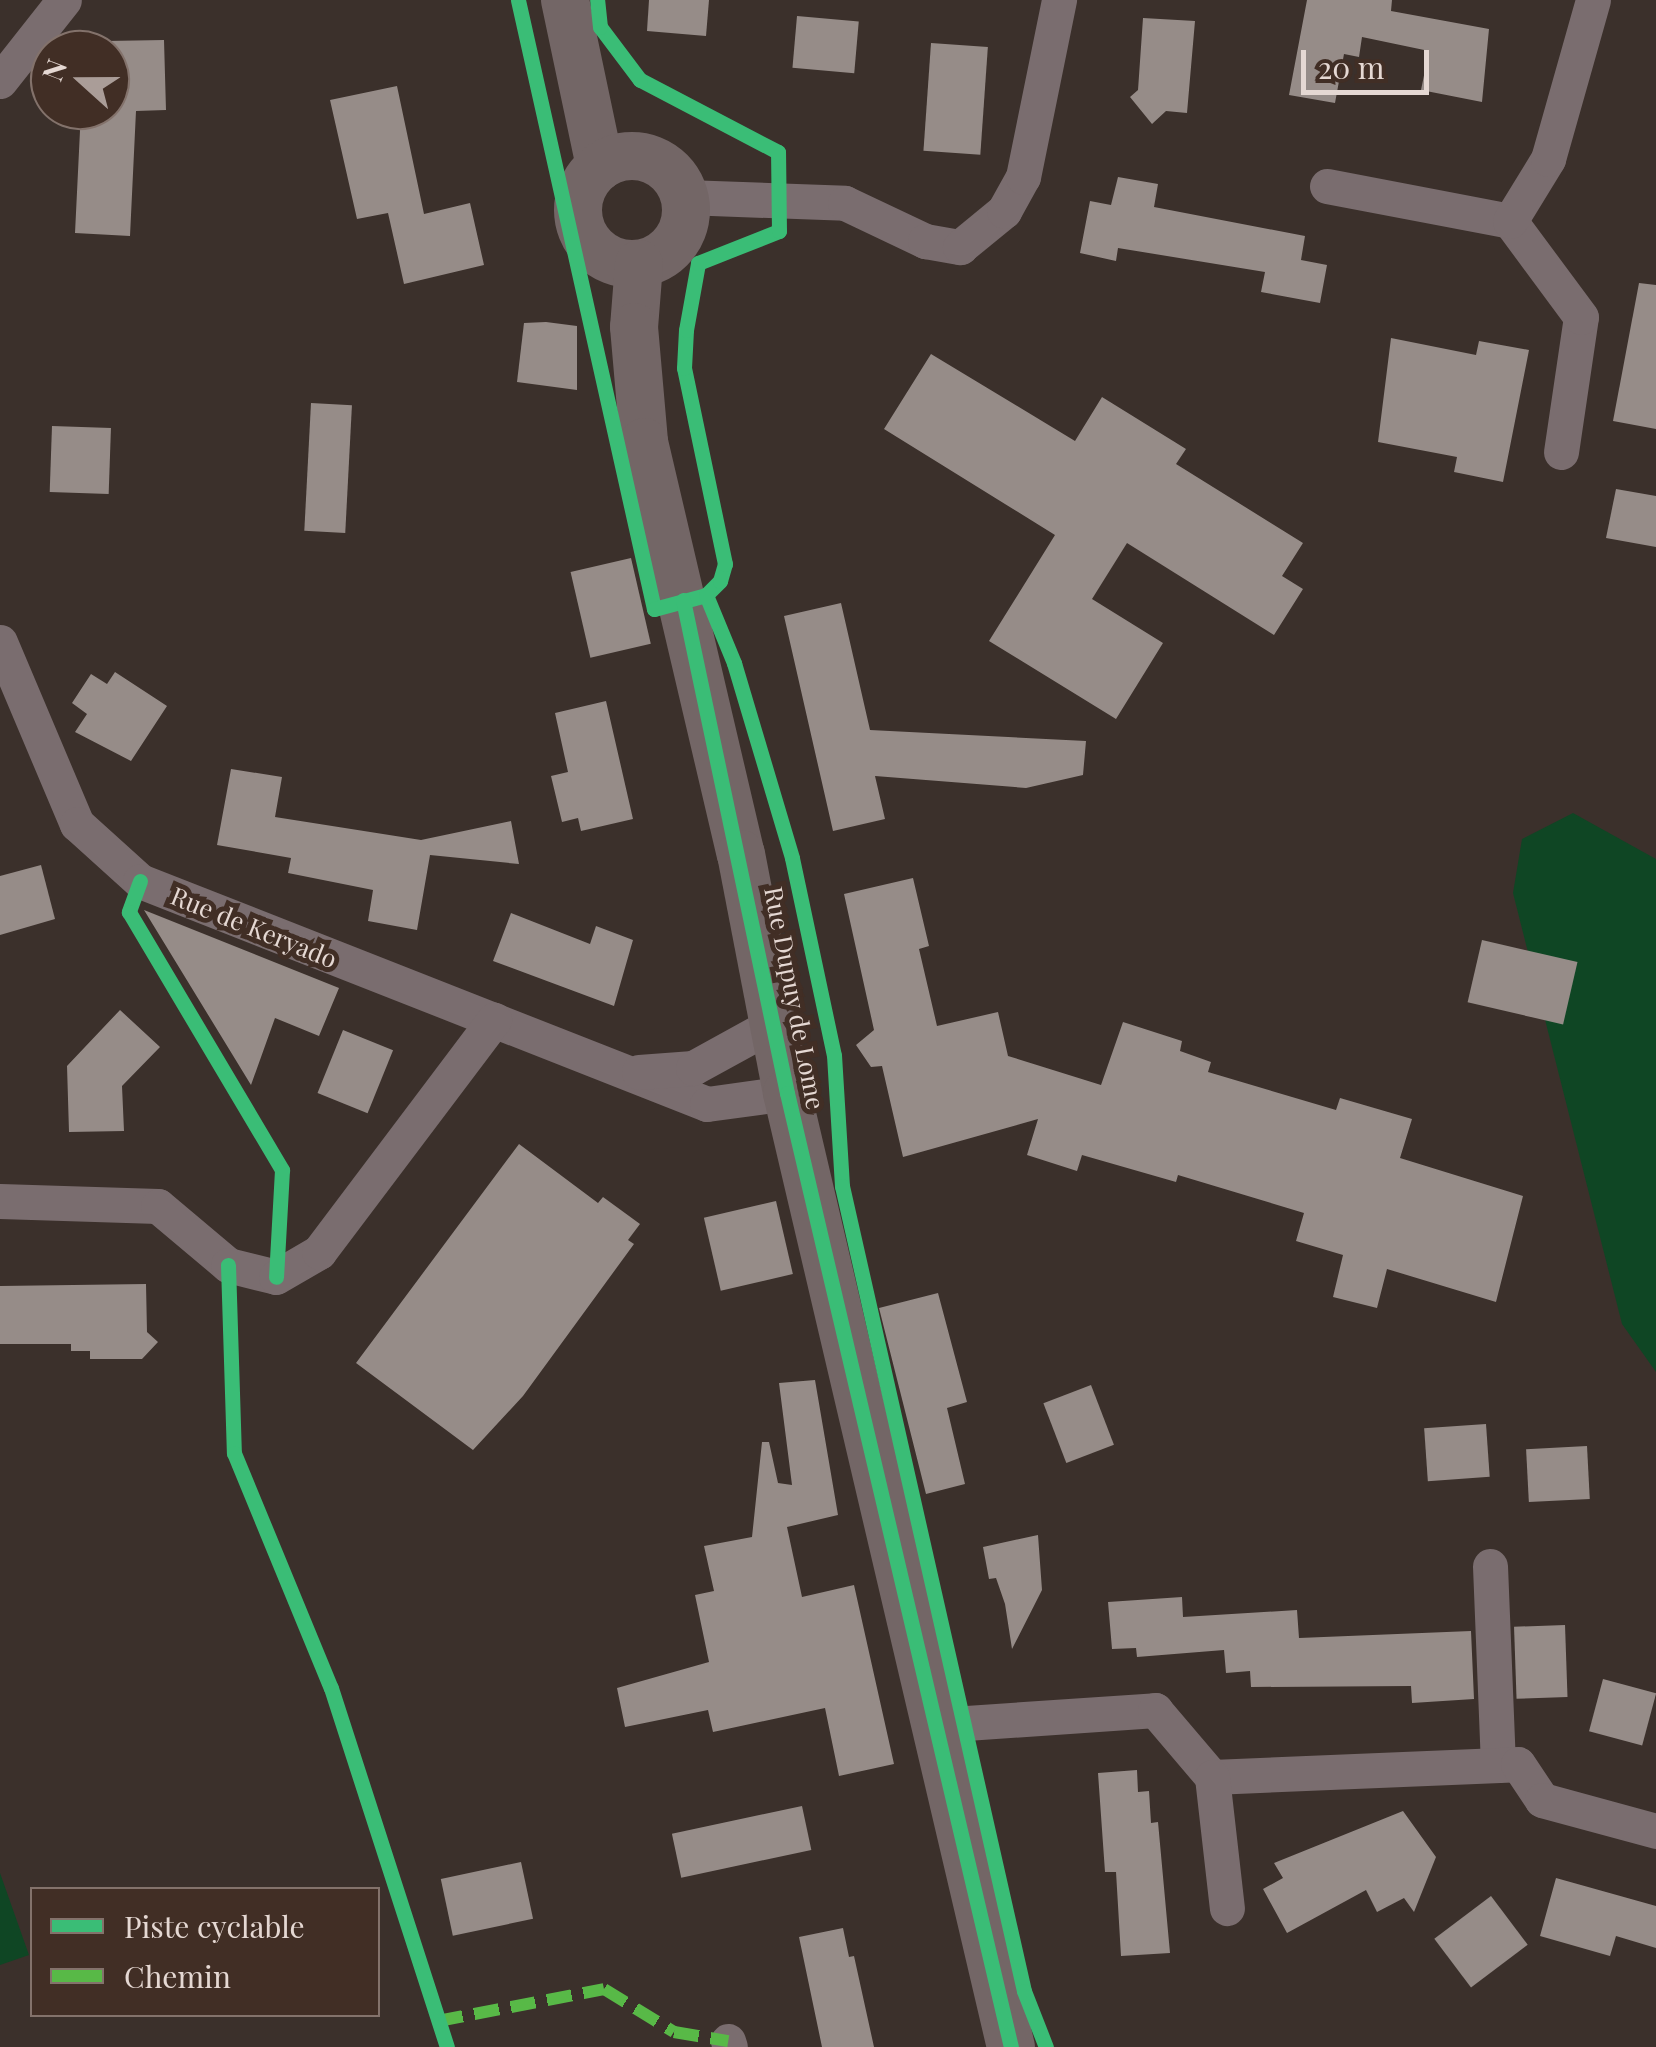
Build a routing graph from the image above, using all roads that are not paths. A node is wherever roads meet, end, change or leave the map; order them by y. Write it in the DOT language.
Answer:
graph roads {
  1 [pos="64,0"];
  2 [pos="565,0"];
  3 [pos="1058,0"];
  4 [pos="1593,0"];
  5 [pos="0,80"];
  6 [pos="600,166"];
  7 [pos="1327,186"];
  8 [pos="685,198"];
  9 [pos="1510,222"];
  10 [pos="639,264"];
  11 [pos="1561,452"];
  12 [pos="0,642"];
  13 [pos="494,1020"];
  14 [pos="773,1024"];
  15 [pos="634,1072"];
  16 [pos="787,1093"];
  17 [pos="0,1201"];
  18 [pos="1490,1566"];
  19 [pos="937,1726"];
  20 [pos="1498,1765"];
  21 [pos="1212,1776"];
  22 [pos="1656,1831"];
  23 [pos="1227,1908"];
  24 [pos="1011,2047"];
  1 -- 5 [label="street"];
  2 -- 6 [label="street"];
  3 -- 8 [label="street"];
  4 -- 9 [label="street"];
  6 -- 8 [label="street"];
  6 -- 10 [label="street"];
  7 -- 9 [label="street"];
  8 -- 10 [label="street"];
  9 -- 11 [label="street"];
  10 -- 14 [label="street, Rue Dupuy de Lome"];
  12 -- 13 [label="street, Rue de Keryado"];
  13 -- 15 [label="street, Rue de Keryado"];
  13 -- 17 [label="street"];
  14 -- 15 [label="street, Rue de Keryado"];
  14 -- 16 [label="street, Rue Dupuy de Lome"];
  15 -- 16 [label="street, Rue de Keryado"];
  16 -- 19 [label="street, Rue Dupuy de Lome"];
  18 -- 20 [label="street"];
  19 -- 21 [label="street"];
  19 -- 24 [label="street, Rue Dupuy de Lome"];
  20 -- 21 [label="street"];
  20 -- 22 [label="street"];
  21 -- 23 [label="street"];
}
